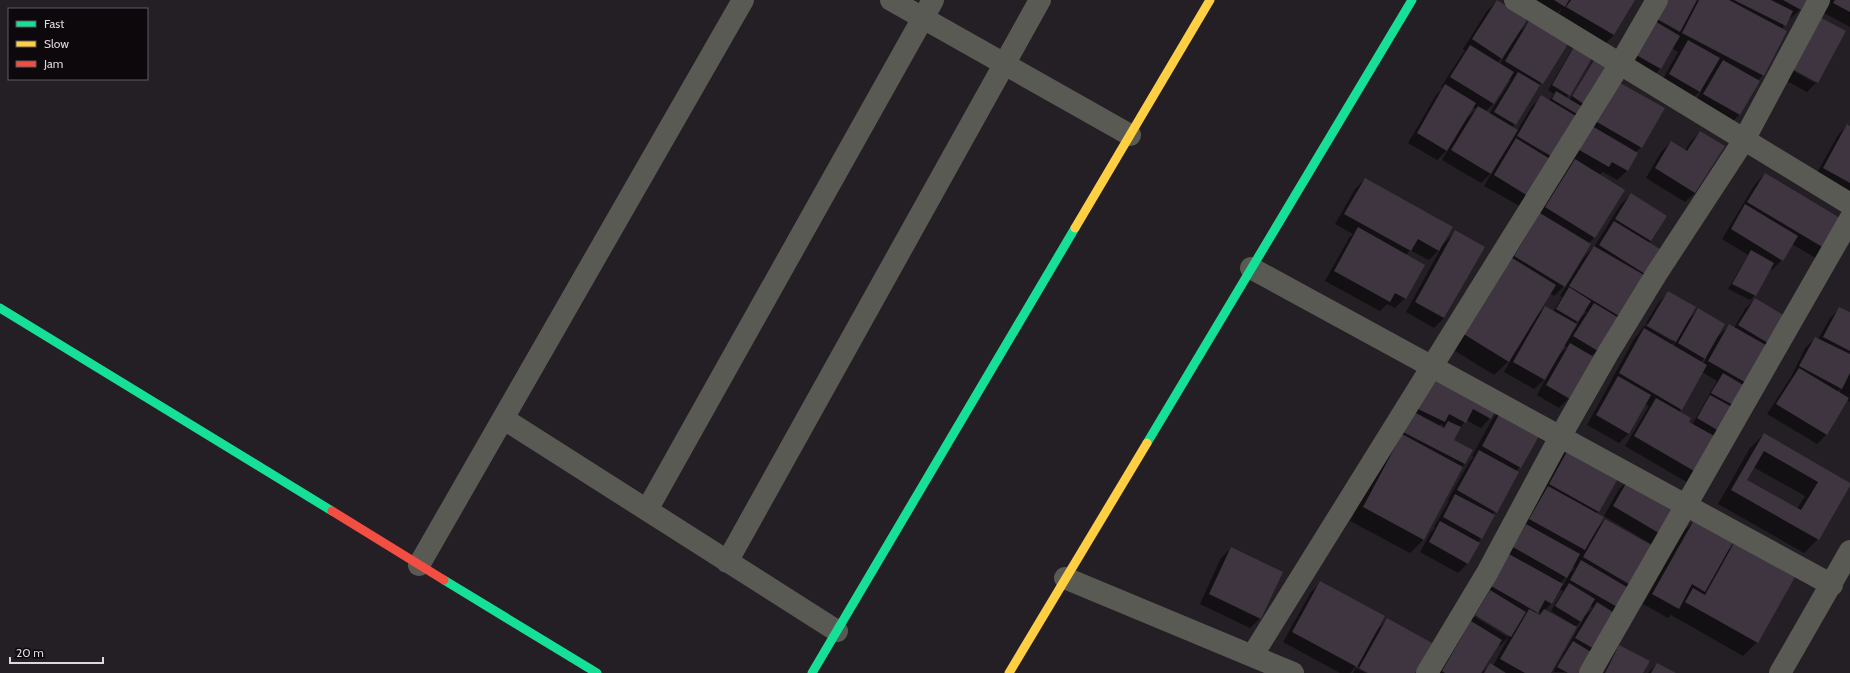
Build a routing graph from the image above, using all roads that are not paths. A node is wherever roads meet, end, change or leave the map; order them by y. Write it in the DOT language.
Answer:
graph roads {
  1 [pos="743,0"];
  2 [pos="891,0"];
  3 [pos="1040,0"];
  4 [pos="1210,0"];
  5 [pos="1412,0"];
  6 [pos="1515,0"];
  7 [pos="1657,0"];
  8 [pos="1820,0"];
  9 [pos="928,9"];
  10 [pos="1005,64"];
  11 [pos="1620,64"];
  12 [pos="1130,135"];
  13 [pos="1744,140"];
  14 [pos="1850,204"];
  15 [pos="1850,219"];
  16 [pos="1251,268"];
  17 [pos="0,308"];
  18 [pos="1432,367"];
  19 [pos="504,418"];
  20 [pos="1560,437"];
  21 [pos="1686,505"];
  22 [pos="647,510"];
  23 [pos="1850,551"];
  24 [pos="727,562"];
  25 [pos="419,565"];
  26 [pos="1065,578"];
  27 [pos="1841,582"];
  28 [pos="837,631"];
  29 [pos="1252,656"];
  30 [pos="597,673"];
  31 [pos="812,673"];
  32 [pos="1009,673"];
  33 [pos="1293,673"];
  34 [pos="1427,673"];
  35 [pos="1590,673"];
  36 [pos="1780,673"];
  37 [pos="1797,673"];
  1 -- 19 [label="street"];
  2 -- 9 [label="street"];
  3 -- 10 [label="street"];
  4 -- 12 [label="street"];
  5 -- 16 [label="street"];
  6 -- 11 [label="street"];
  7 -- 11 [label="street"];
  8 -- 13 [label="street"];
  9 -- 10 [label="street"];
  9 -- 22 [label="street"];
  10 -- 12 [label="street"];
  10 -- 24 [label="street"];
  11 -- 13 [label="street"];
  11 -- 18 [label="street"];
  12 -- 28 [label="street"];
  13 -- 14 [label="street"];
  13 -- 20 [label="street"];
  15 -- 21 [label="street"];
  16 -- 18 [label="street"];
  16 -- 26 [label="street"];
  17 -- 25 [label="street"];
  18 -- 20 [label="street"];
  18 -- 29 [label="street"];
  19 -- 22 [label="street"];
  19 -- 25 [label="street"];
  20 -- 21 [label="street"];
  20 -- 34 [label="street"];
  21 -- 27 [label="street"];
  21 -- 35 [label="street"];
  22 -- 24 [label="street"];
  23 -- 27 [label="street"];
  24 -- 28 [label="street"];
  25 -- 30 [label="street"];
  26 -- 29 [label="street"];
  26 -- 32 [label="street"];
  27 -- 36 [label="street"];
  27 -- 37 [label="street"];
  28 -- 31 [label="street"];
  29 -- 33 [label="street"];
}
